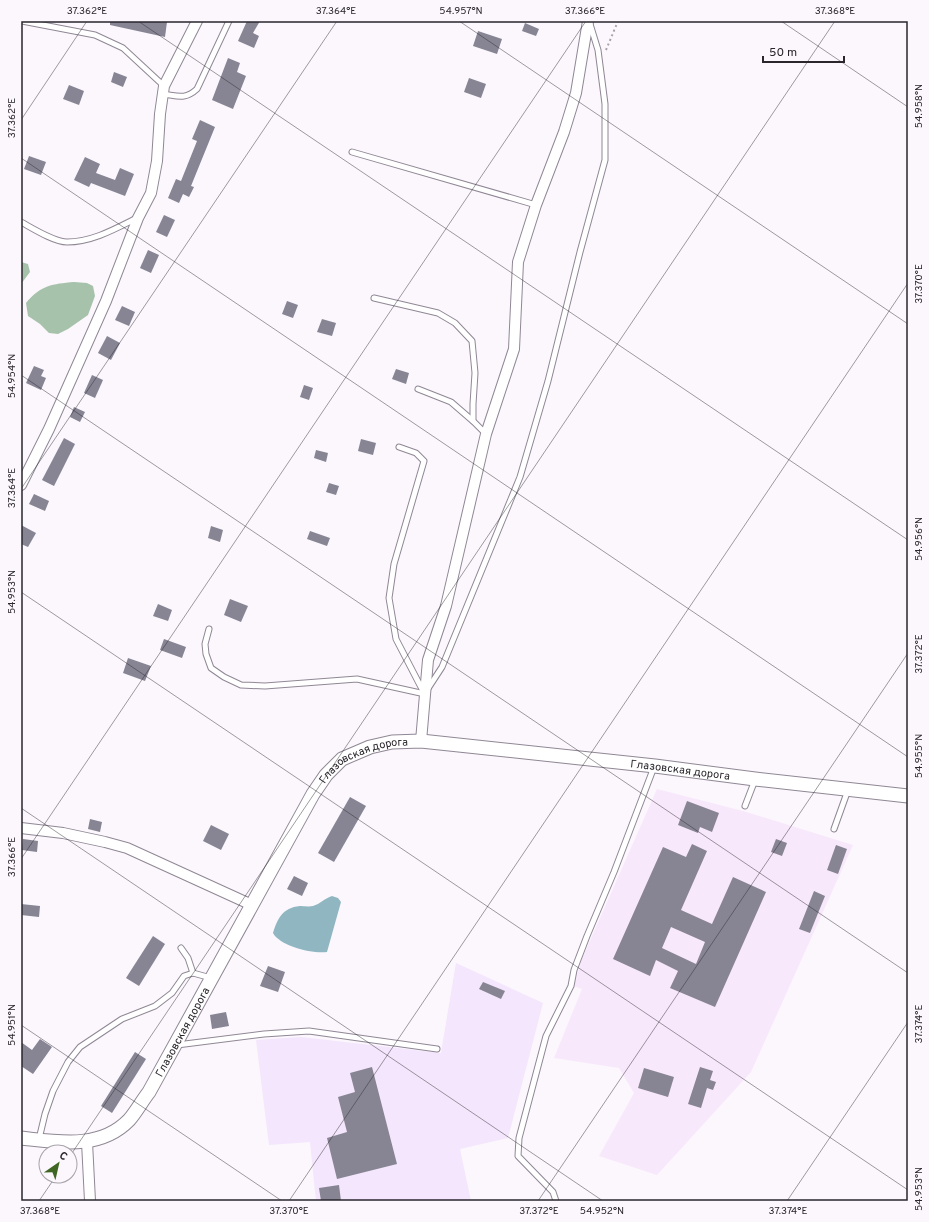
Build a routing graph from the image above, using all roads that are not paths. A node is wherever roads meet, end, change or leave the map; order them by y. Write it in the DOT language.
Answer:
graph roads {
  1 [pos="22,21"];
  2 [pos="197,21"];
  3 [pos="229,21"];
  4 [pos="588,21"];
  5 [pos="164,90"];
  6 [pos="352,152"];
  7 [pos="536,205"];
  8 [pos="138,218"];
  9 [pos="21,222"];
  10 [pos="374,298"];
  11 [pos="418,389"];
  12 [pos="473,421"];
  13 [pos="486,434"];
  14 [pos="399,447"];
  15 [pos="21,485"];
  16 [pos="209,629"];
  17 [pos="425,694"];
  18 [pos="421,741"];
  19 [pos="655,766"];
  20 [pos="755,779"];
  21 [pos="848,789"];
  22 [pos="908,796"];
  23 [pos="745,806"];
  24 [pos="21,828"];
  25 [pos="834,829"];
  26 [pos="252,905"];
  27 [pos="181,948"];
  28 [pos="193,973"];
  29 [pos="212,978"];
  30 [pos="174,1045"];
  31 [pos="437,1049"];
  32 [pos="21,1138"];
  33 [pos="39,1140"];
  34 [pos="87,1142"];
  35 [pos="90,1201"];
  36 [pos="556,1201"];
  1 -- 5 [label="lane"];
  2 -- 5 [label="street"];
  3 -- 5 [label="lane"];
  4 -- 7 [label="street"];
  4 -- 17 [label="lane"];
  5 -- 8 [label="street"];
  6 -- 7 [label="lane"];
  7 -- 13 [label="street"];
  8 -- 9 [label="lane"];
  8 -- 15 [label="street"];
  10 -- 12 [label="lane"];
  11 -- 12 [label="lane"];
  12 -- 13 [label="lane"];
  13 -- 17 [label="street"];
  14 -- 17 [label="lane"];
  16 -- 17 [label="lane"];
  17 -- 18 [label="street"];
  18 -- 19 [label="street, Глазовская дорога"];
  18 -- 26 [label="street, Глазовская дорога"];
  19 -- 20 [label="street, Глазовская дорога"];
  19 -- 36 [label="lane"];
  20 -- 21 [label="street, Глазовская дорога"];
  20 -- 23 [label="lane"];
  21 -- 22 [label="street, Глазовская дорога"];
  21 -- 25 [label="lane"];
  24 -- 26 [label="street"];
  26 -- 29 [label="street, Глазовская дорога"];
  27 -- 28 [label="lane"];
  28 -- 29 [label="lane"];
  28 -- 33 [label="lane"];
  29 -- 30 [label="street, Глазовская дорога"];
  30 -- 31 [label="lane"];
  30 -- 34 [label="street, Глазовская дорога"];
  32 -- 33 [label="street, Глазовская дорога"];
  33 -- 34 [label="street, Глазовская дорога"];
  34 -- 35 [label="street"];
}
